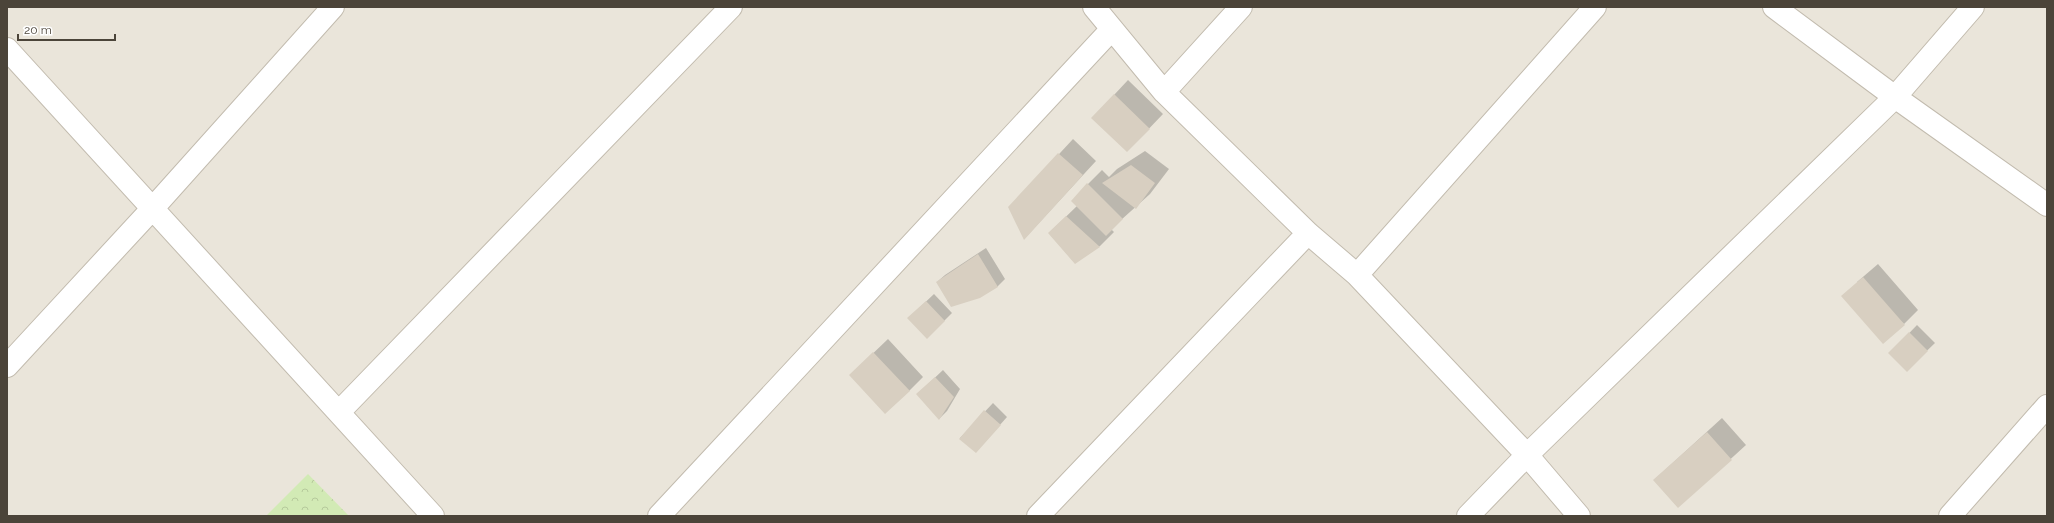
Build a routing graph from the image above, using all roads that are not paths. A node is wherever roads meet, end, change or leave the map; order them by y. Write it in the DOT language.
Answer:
graph roads {
  1 [pos="333,7"];
  2 [pos="731,7"];
  3 [pos="1094,7"];
  4 [pos="1241,7"];
  5 [pos="1595,7"];
  6 [pos="1774,7"];
  7 [pos="1973,7"];
  8 [pos="1111,30"];
  9 [pos="7,49"];
  10 [pos="1164,92"];
  11 [pos="1895,97"];
  12 [pos="2047,205"];
  13 [pos="153,208"];
  14 [pos="1308,233"];
  15 [pos="1357,275"];
  16 [pos="7,366"];
  17 [pos="2047,406"];
  18 [pos="339,412"];
  19 [pos="1527,455"];
  20 [pos="433,516"];
  21 [pos="659,516"];
  22 [pos="1038,516"];
  23 [pos="1468,516"];
  24 [pos="1579,516"];
  25 [pos="1950,516"];
  1 -- 13 [label="street"];
  2 -- 18 [label="street"];
  3 -- 8 [label="street"];
  4 -- 10 [label="street"];
  5 -- 15 [label="street"];
  6 -- 11 [label="street"];
  7 -- 11 [label="street"];
  8 -- 10 [label="street"];
  8 -- 21 [label="street"];
  9 -- 13 [label="street"];
  10 -- 14 [label="street"];
  11 -- 12 [label="street"];
  11 -- 19 [label="street"];
  13 -- 16 [label="street"];
  13 -- 18 [label="street"];
  14 -- 15 [label="street"];
  14 -- 22 [label="street"];
  15 -- 19 [label="street"];
  17 -- 25 [label="street"];
  18 -- 20 [label="street"];
  19 -- 23 [label="street"];
  19 -- 24 [label="street"];
}
